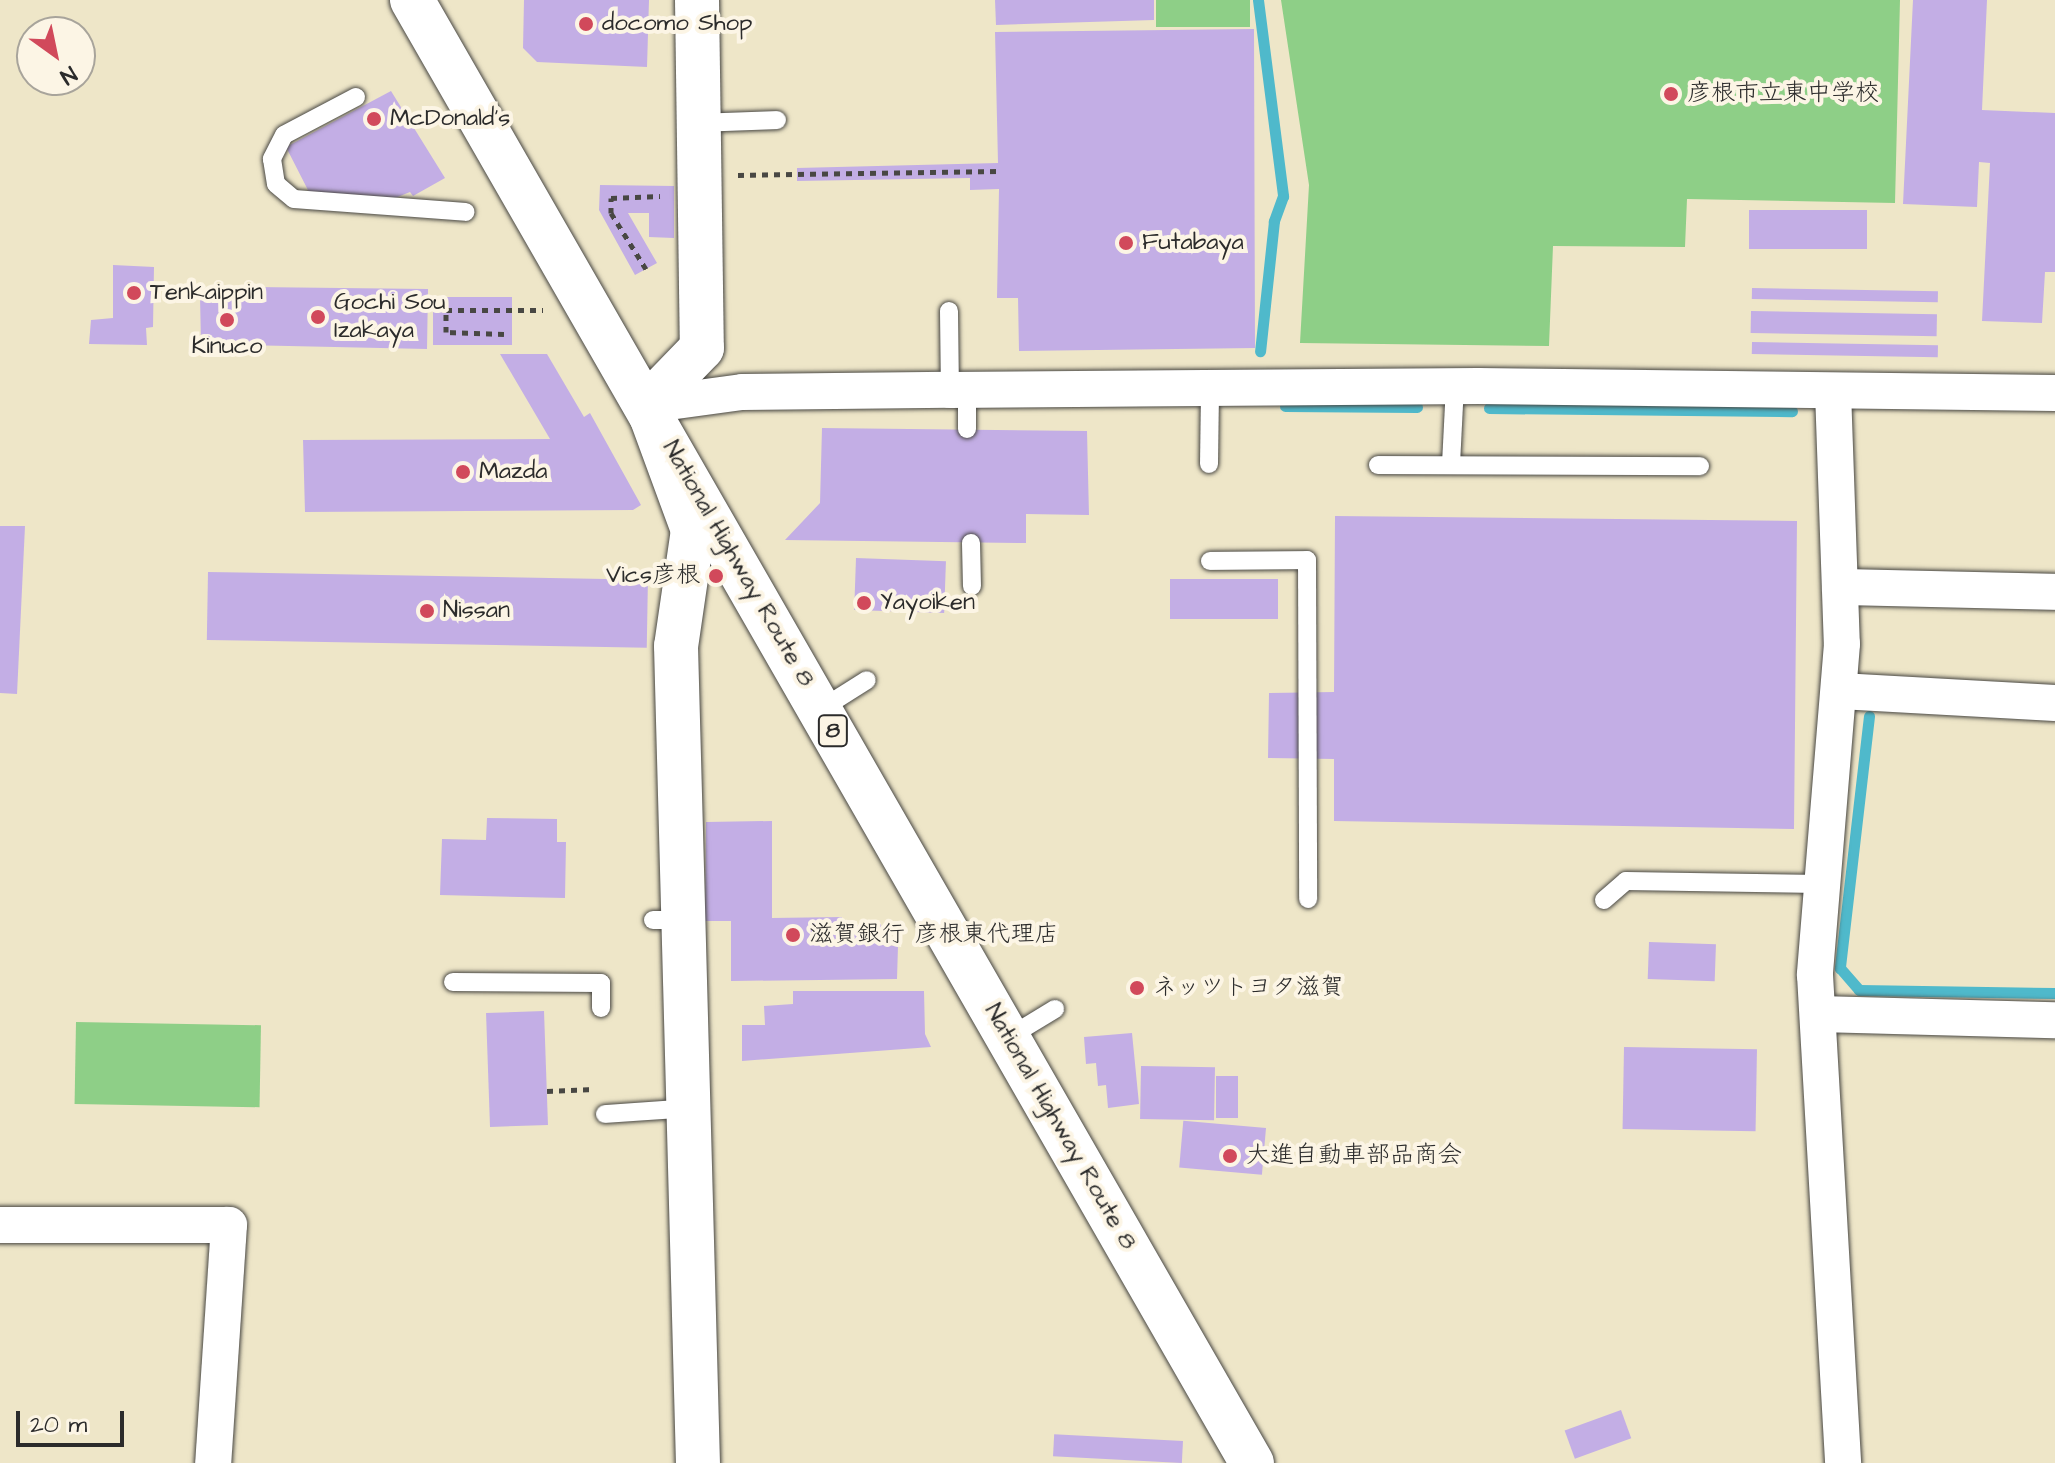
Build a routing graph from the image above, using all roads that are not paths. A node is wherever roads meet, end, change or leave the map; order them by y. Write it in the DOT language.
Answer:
graph roads {
  1 [pos="412,0"];
  2 [pos="697,0"];
  3 [pos="356,97"];
  4 [pos="777,120"];
  5 [pos="699,123"];
  6 [pos="466,212"];
  7 [pos="949,311"];
  8 [pos="1455,386"];
  9 [pos="1210,388"];
  10 [pos="958,390"];
  11 [pos="1833,391"];
  12 [pos="2055,393"];
  13 [pos="647,405"];
  14 [pos="967,429"];
  15 [pos="1209,464"];
  16 [pos="1451,464"];
  17 [pos="1378,465"];
  18 [pos="1700,466"];
  19 [pos="971,543"];
  20 [pos="1210,561"];
  21 [pos="972,586"];
  22 [pos="1840,587"];
  23 [pos="2055,592"];
  24 [pos="867,680"];
  25 [pos="1840,691"];
  26 [pos="2055,703"];
  27 [pos="821,709"];
  28 [pos="1820,884"];
  29 [pos="1308,899"];
  30 [pos="1604,900"];
  31 [pos="453,982"];
  32 [pos="601,1008"];
  33 [pos="1055,1009"];
  34 [pos="2055,1020"];
  35 [pos="1814,1024"];
  36 [pos="1009,1037"];
  37 [pos="690,1108"];
  38 [pos="605,1114"];
  39 [pos="0,1225"];
  40 [pos="213,1463"];
  41 [pos="698,1463"];
  42 [pos="1252,1463"];
  43 [pos="1843,1463"];
  1 -- 13 [label="main road, National Highway Route 8 / 8"];
  2 -- 5 [label="main road"];
  3 -- 6 [label="lane"];
  4 -- 5 [label="lane"];
  5 -- 13 [label="main road"];
  7 -- 10 [label="lane"];
  8 -- 9 [label="street"];
  8 -- 11 [label="street"];
  8 -- 16 [label="lane"];
  9 -- 10 [label="street"];
  9 -- 15 [label="lane"];
  10 -- 13 [label="street"];
  10 -- 14 [label="lane"];
  11 -- 12 [label="street"];
  11 -- 22 [label="street"];
  13 -- 27 [label="main road, National Highway Route 8 / 8"];
  13 -- 37 [label="main road"];
  16 -- 17 [label="lane"];
  16 -- 18 [label="lane"];
  19 -- 21 [label="lane"];
  20 -- 29 [label="lane"];
  22 -- 23 [label="street"];
  22 -- 25 [label="street"];
  24 -- 27 [label="lane"];
  25 -- 26 [label="street"];
  25 -- 28 [label="street"];
  27 -- 36 [label="main road, National Highway Route 8 / 8"];
  28 -- 30 [label="lane"];
  28 -- 35 [label="street"];
  31 -- 32 [label="lane"];
  33 -- 36 [label="lane"];
  34 -- 35 [label="street"];
  35 -- 43 [label="street"];
  36 -- 42 [label="main road, National Highway Route 8 / 8"];
  37 -- 38 [label="lane"];
  37 -- 41 [label="main road"];
  39 -- 40 [label="street"];
}
